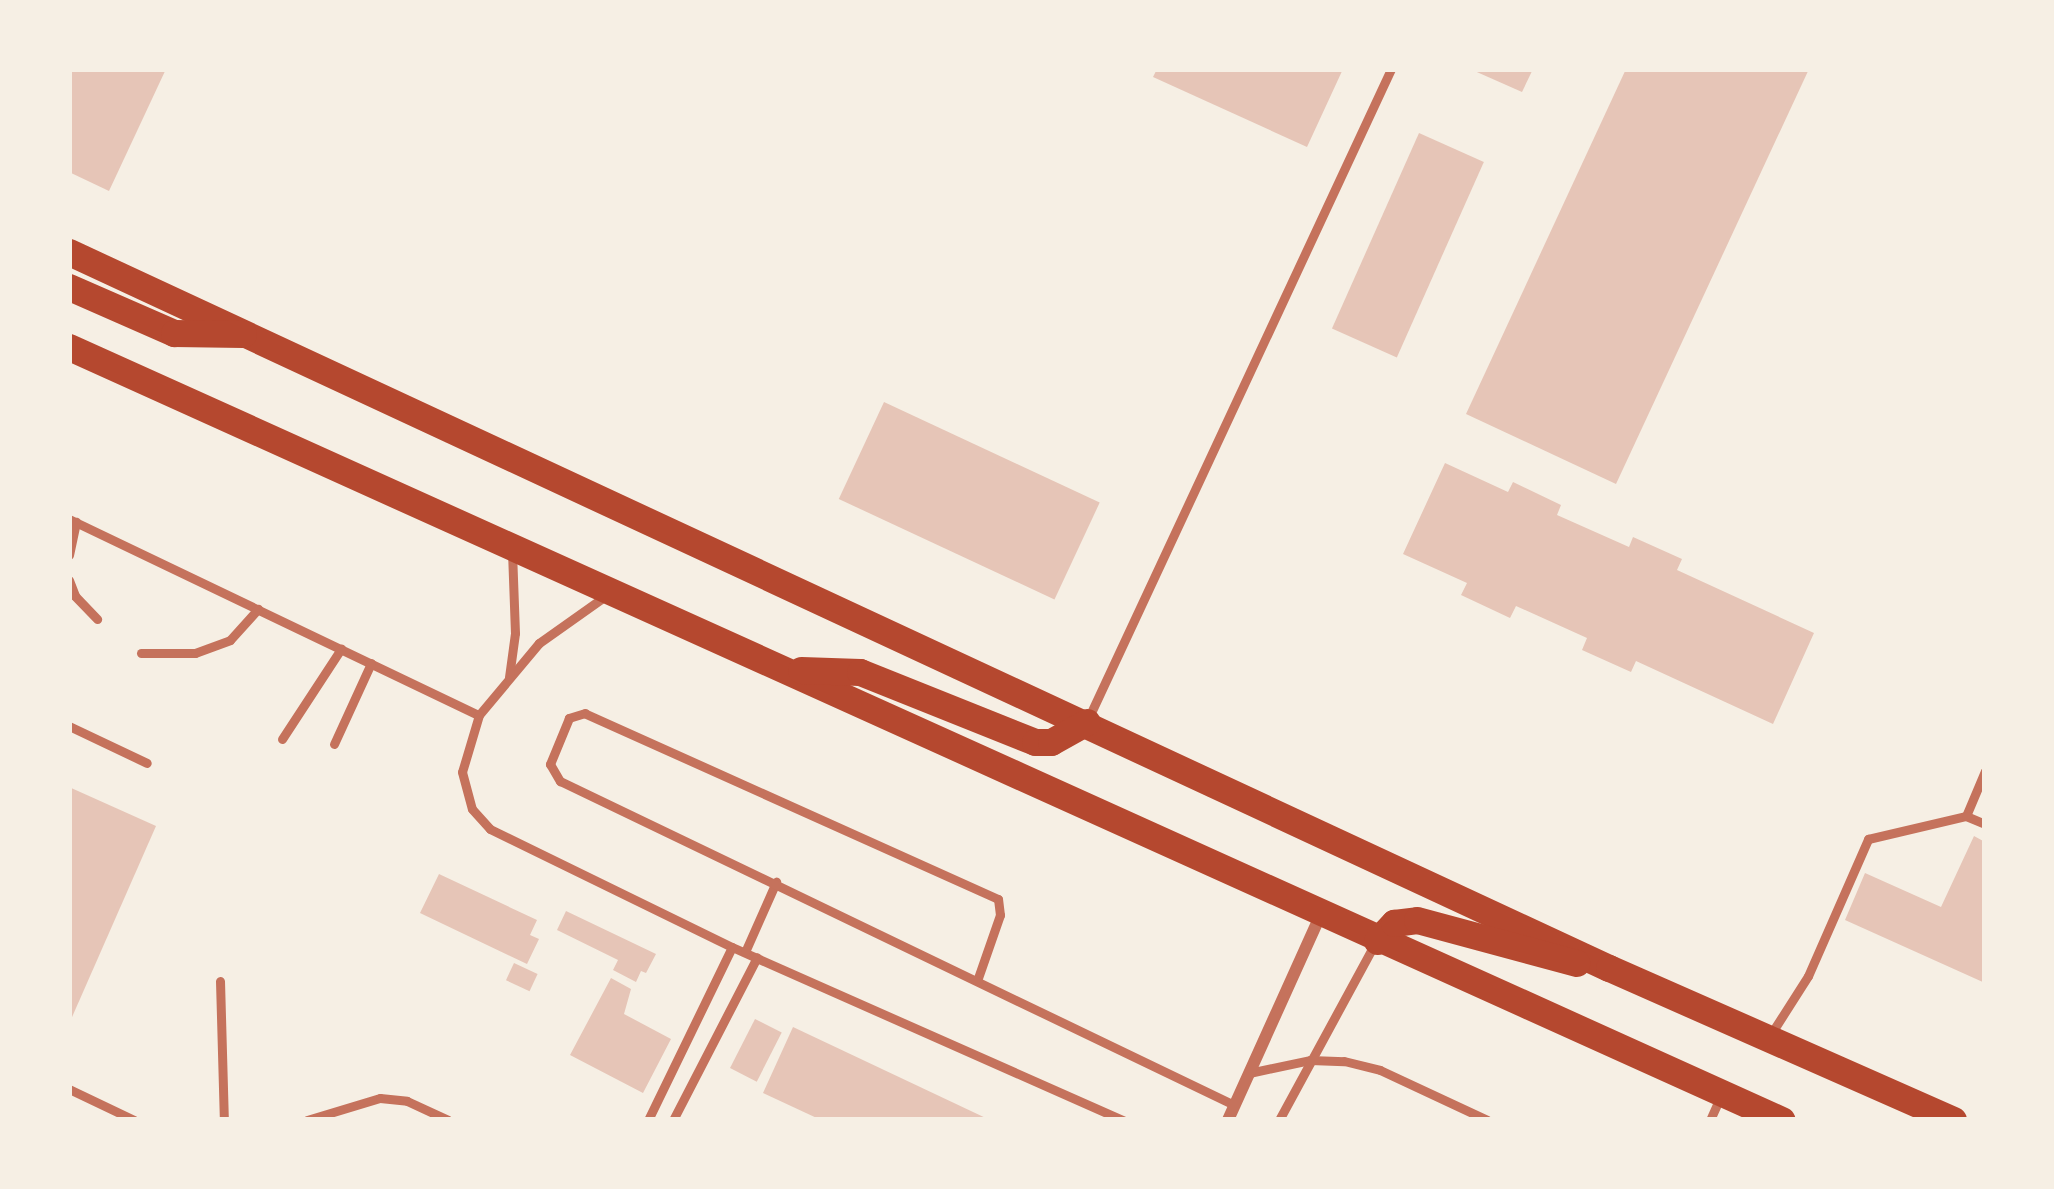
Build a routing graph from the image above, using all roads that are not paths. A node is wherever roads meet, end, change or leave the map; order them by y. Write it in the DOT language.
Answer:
graph roads {
  1 [pos="1390,69"];
  2 [pos="69,252"];
  3 [pos="69,287"];
  4 [pos="253,334"];
  5 [pos="69,347"];
  6 [pos="72,521"];
  7 [pos="512,544"];
  8 [pos="69,555"];
  9 [pos="69,580"];
  10 [pos="614,591"];
  11 [pos="258,609"];
  12 [pos="97,619"];
  13 [pos="341,649"];
  14 [pos="141,653"];
  15 [pos="370,663"];
  16 [pos="785,669"];
  17 [pos="509,676"];
  18 [pos="479,715"];
  19 [pos="1087,722"];
  20 [pos="69,726"];
  21 [pos="282,739"];
  22 [pos="334,744"];
  23 [pos="147,763"];
  24 [pos="1985,771"];
  25 [pos="1966,816"];
  26 [pos="1985,824"];
  27 [pos="776,882"];
  28 [pos="1322,913"];
  29 [pos="1377,940"];
  30 [pos="733,947"];
  31 [pos="745,952"];
  32 [pos="757,957"];
  33 [pos="1610,968"];
  34 [pos="978,978"];
  35 [pos="220,982"];
  36 [pos="1768,1038"];
  37 [pos="1310,1060"];
  38 [pos="1249,1073"];
  39 [pos="69,1089"];
  40 [pos="1723,1092"];
  41 [pos="1234,1105"];
  42 [pos="431,1111"];
  43 [pos="134,1120"];
  44 [pos="224,1120"];
  45 [pos="307,1120"];
  46 [pos="420,1120"];
  47 [pos="448,1120"];
  48 [pos="648,1120"];
  49 [pos="674,1120"];
  50 [pos="1123,1120"];
  51 [pos="1228,1120"];
  52 [pos="1279,1120"];
  53 [pos="1487,1120"];
  54 [pos="1710,1120"];
  55 [pos="1782,1120"];
  56 [pos="1954,1120"];
  1 -- 19 [label="lane"];
  2 -- 4 [label="main road"];
  3 -- 4 [label="main road"];
  4 -- 19 [label="main road"];
  5 -- 7 [label="main road"];
  6 -- 8 [label="lane"];
  6 -- 11 [label="lane"];
  7 -- 10 [label="main road"];
  7 -- 17 [label="lane"];
  9 -- 12 [label="lane"];
  10 -- 16 [label="main road"];
  10 -- 17 [label="lane"];
  11 -- 13 [label="lane"];
  11 -- 14 [label="lane"];
  13 -- 15 [label="lane"];
  13 -- 21 [label="lane"];
  15 -- 18 [label="lane"];
  15 -- 22 [label="lane"];
  16 -- 19 [label="main road"];
  16 -- 28 [label="main road"];
  17 -- 18 [label="lane"];
  18 -- 30 [label="lane"];
  19 -- 33 [label="main road"];
  20 -- 23 [label="lane"];
  24 -- 25 [label="lane"];
  25 -- 26 [label="lane"];
  25 -- 36 [label="lane"];
  27 -- 31 [label="lane"];
  27 -- 34 [label="lane"];
  27 -- 34 [label="lane"];
  28 -- 29 [label="main road"];
  28 -- 38 [label="street"];
  29 -- 33 [label="main road"];
  29 -- 37 [label="lane"];
  29 -- 40 [label="main road"];
  30 -- 31 [label="lane"];
  30 -- 48 [label="lane"];
  31 -- 32 [label="lane"];
  32 -- 49 [label="lane"];
  32 -- 50 [label="lane"];
  33 -- 36 [label="main road"];
  34 -- 41 [label="lane"];
  35 -- 44 [label="lane"];
  36 -- 56 [label="main road"];
  37 -- 38 [label="lane"];
  37 -- 52 [label="lane"];
  37 -- 53 [label="lane"];
  38 -- 41 [label="street"];
  39 -- 43 [label="lane"];
  40 -- 54 [label="lane"];
  40 -- 55 [label="main road"];
  41 -- 51 [label="street"];
  42 -- 45 [label="lane"];
  42 -- 46 [label="lane"];
  42 -- 47 [label="lane"];
}
